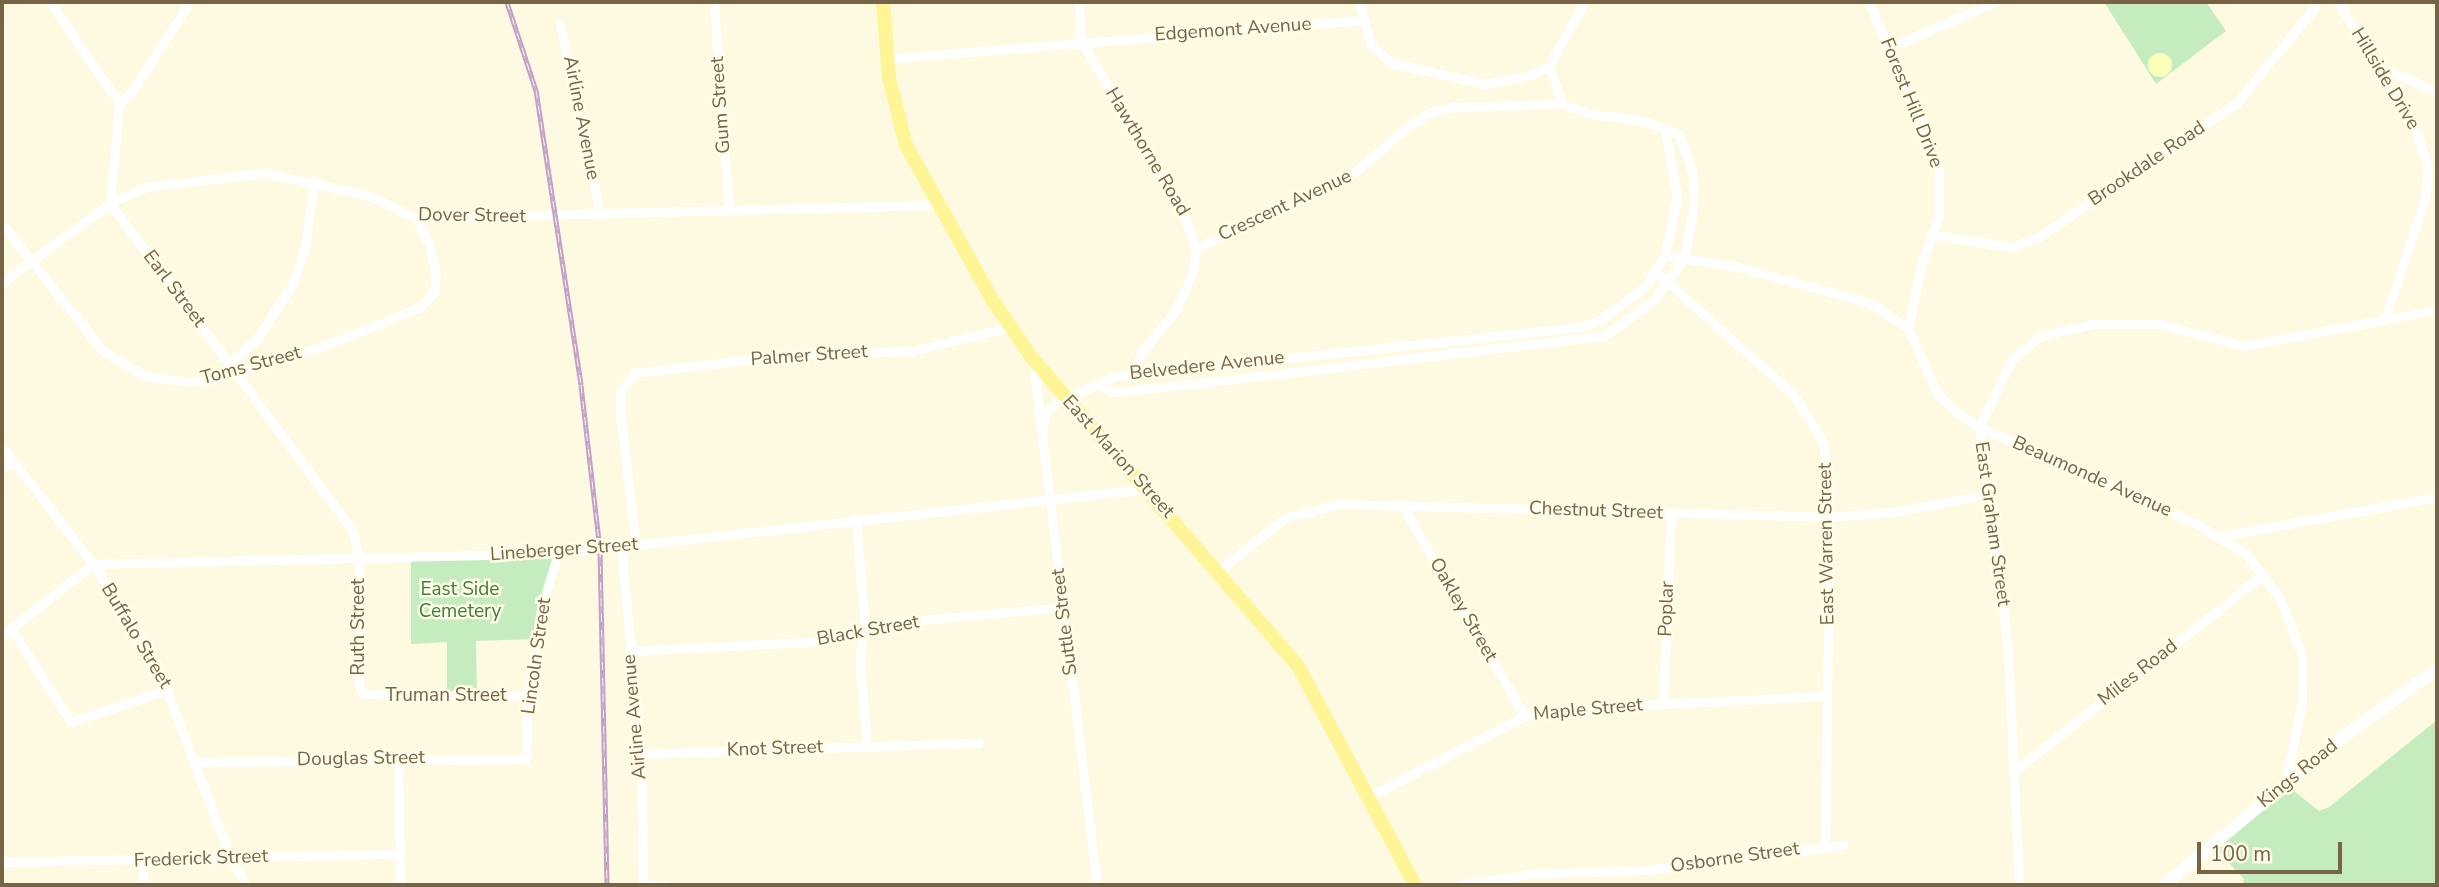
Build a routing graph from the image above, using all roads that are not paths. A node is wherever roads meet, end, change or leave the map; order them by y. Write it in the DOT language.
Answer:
graph roads {
  1 [pos="50,2"];
  2 [pos="190,2"];
  3 [pos="714,2"];
  4 [pos="883,2"];
  5 [pos="1079,2"];
  6 [pos="1359,2"];
  7 [pos="1584,2"];
  8 [pos="1869,2"];
  9 [pos="1995,2"];
  10 [pos="2319,2"];
  11 [pos="2338,2"];
  12 [pos="1362,20"];
  13 [pos="560,24"];
  14 [pos="1081,41"];
  15 [pos="1889,48"];
  16 [pos="887,59"];
  17 [pos="1549,66"];
  18 [pos="2378,66"];
  19 [pos="2437,92"];
  20 [pos="119,103"];
  21 [pos="1563,104"];
  22 [pos="1665,129"];
  23 [pos="314,181"];
  24 [pos="110,203"];
  25 [pos="937,205"];
  26 [pos="729,209"];
  27 [pos="600,213"];
  28 [pos="415,218"];
  29 [pos="2,224"];
  30 [pos="1933,235"];
  31 [pos="1196,248"];
  32 [pos="1665,254"];
  33 [pos="1684,258"];
  34 [pos="31,262"];
  35 [pos="1656,272"];
  36 [pos="2,283"];
  37 [pos="1669,283"];
  38 [pos="2437,310"];
  39 [pos="2385,320"];
  40 [pos="1010,327"];
  41 [pos="1908,328"];
  42 [pos="1509,334"];
  43 [pos="1511,350"];
  44 [pos="1317,355"];
  45 [pos="1033,359"];
  46 [pos="230,363"];
  47 [pos="1318,371"];
  48 [pos="237,373"];
  49 [pos="1132,374"];
  50 [pos="1101,386"];
  51 [pos="1065,397"];
  52 [pos="1979,427"];
  53 [pos="1042,431"];
  54 [pos="2,447"];
  55 [pos="12,460"];
  56 [pos="2,469"];
  57 [pos="1148,489"];
  58 [pos="1991,494"];
  59 [pos="2437,497"];
  60 [pos="1051,498"];
  61 [pos="1402,505"];
  62 [pos="1671,513"];
  63 [pos="1830,517"];
  64 [pos="856,518"];
  65 [pos="2221,536"];
  66 [pos="636,547"];
  67 [pos="621,548"];
  68 [pos="558,553"];
  69 [pos="359,559"];
  70 [pos="93,564"];
  71 [pos="1219,570"];
  72 [pos="2264,574"];
  73 [pos="1063,607"];
  74 [pos="11,629"];
  75 [pos="863,632"];
  76 [pos="2,636"];
  77 [pos="630,651"];
  78 [pos="2437,669"];
  79 [pos="169,690"];
  80 [pos="363,694"];
  81 [pos="528,696"];
  82 [pos="1828,696"];
  83 [pos="1663,704"];
  84 [pos="1525,716"];
  85 [pos="979,743"];
  86 [pos="867,746"];
  87 [pos="640,754"];
  88 [pos="398,758"];
  89 [pos="526,759"];
  90 [pos="196,762"];
  91 [pos="2013,772"];
  92 [pos="2285,784"];
  93 [pos="1368,797"];
  94 [pos="1843,845"];
  95 [pos="1825,846"];
  96 [pos="399,854"];
  97 [pos="231,858"];
  98 [pos="142,860"];
  99 [pos="2,862"];
  100 [pos="143,885"];
  101 [pos="246,885"];
  102 [pos="400,885"];
  103 [pos="643,885"];
  104 [pos="667,885"];
  105 [pos="1097,885"];
  106 [pos="1415,885"];
  107 [pos="1460,885"];
  108 [pos="2019,885"];
  109 [pos="2164,885"];
  1 -- 20 [label="street"];
  2 -- 20 [label="street"];
  3 -- 26 [label="street, Gum Street"];
  4 -- 16 [label="main road, East Marion Street"];
  5 -- 14 [label="street, Hawthorne Road"];
  6 -- 12 [label="street"];
  7 -- 17 [label="street"];
  8 -- 15 [label="street, Forest Hill Drive"];
  9 -- 15 [label="street"];
  10 -- 30 [label="street, Brookdale Road"];
  11 -- 18 [label="street, Hillside Drive"];
  12 -- 14 [label="street, Edgemont Avenue"];
  12 -- 17 [label="street"];
  13 -- 27 [label="street, Airline Avenue"];
  14 -- 16 [label="street, Edgemont Avenue"];
  14 -- 31 [label="street, Hawthorne Road"];
  15 -- 30 [label="street, Forest Hill Drive"];
  16 -- 25 [label="main road, East Marion Street"];
  17 -- 21 [label="street"];
  18 -- 19 [label="street"];
  18 -- 39 [label="street, Hillside Drive"];
  20 -- 24 [label="street"];
  21 -- 22 [label="street"];
  21 -- 31 [label="street, Crescent Avenue"];
  22 -- 32 [label="street, Belvedere Avenue"];
  22 -- 33 [label="street, Belvedere Avenue"];
  23 -- 24 [label="street, Dover Street"];
  23 -- 28 [label="street, Dover Street"];
  23 -- 46 [label="street"];
  24 -- 34 [label="street, Dover Street"];
  24 -- 46 [label="street, Earl Street"];
  25 -- 26 [label="street, Dover Street"];
  25 -- 40 [label="main road, East Marion Street"];
  26 -- 27 [label="street, Dover Street"];
  27 -- 28 [label="street, Dover Street"];
  28 -- 48 [label="street, Toms Street"];
  29 -- 34 [label="street, Toms Street"];
  30 -- 41 [label="street, Forest Hill Drive"];
  31 -- 49 [label="street"];
  32 -- 33 [label="street"];
  32 -- 35 [label="street, Belvedere Avenue"];
  33 -- 37 [label="street, Belvedere Avenue"];
  33 -- 41 [label="street"];
  34 -- 36 [label="street, Dover Street"];
  34 -- 48 [label="street, Toms Street"];
  35 -- 37 [label="street, East Warren Street"];
  35 -- 42 [label="street, Belvedere Avenue"];
  37 -- 43 [label="street, Belvedere Avenue"];
  37 -- 63 [label="street, East Warren Street"];
  38 -- 39 [label="street, East Graham Street"];
  39 -- 52 [label="street, East Graham Street"];
  40 -- 45 [label="main road, East Marion Street"];
  40 -- 66 [label="street, Palmer Street"];
  41 -- 52 [label="street, Beaumonde Avenue"];
  42 -- 43 [label="street"];
  42 -- 44 [label="street, Belvedere Avenue"];
  43 -- 47 [label="street, Belvedere Avenue"];
  44 -- 47 [label="street"];
  44 -- 49 [label="street, Belvedere Avenue"];
  45 -- 51 [label="main road, East Marion Street"];
  45 -- 53 [label="street, Suttle Street"];
  46 -- 48 [label="street, Earl Street"];
  47 -- 50 [label="street, Belvedere Avenue"];
  48 -- 69 [label="street, Earl Street"];
  49 -- 50 [label="street, Belvedere Avenue"];
  50 -- 51 [label="street, Belvedere Avenue"];
  51 -- 53 [label="street"];
  51 -- 57 [label="main road, East Marion Street"];
  52 -- 58 [label="street, East Graham Street"];
  52 -- 65 [label="street, Beaumonde Avenue"];
  53 -- 60 [label="street, Suttle Street"];
  54 -- 55 [label="street, Buffalo Street"];
  55 -- 56 [label="street"];
  55 -- 70 [label="street, Buffalo Street"];
  57 -- 60 [label="street, Lineberger Street"];
  57 -- 71 [label="main road, East Marion Street"];
  58 -- 63 [label="street, Chestnut Street"];
  58 -- 91 [label="street, East Graham Street"];
  59 -- 65 [label="street"];
  60 -- 64 [label="street, Lineberger Street"];
  60 -- 73 [label="street, Suttle Street"];
  61 -- 62 [label="street, Chestnut Street"];
  61 -- 71 [label="street, Chestnut Street"];
  61 -- 84 [label="street, Oakley Street"];
  62 -- 63 [label="street, Chestnut Street"];
  62 -- 83 [label="street, Poplar"];
  63 -- 82 [label="street, East Warren Street"];
  64 -- 66 [label="street, Lineberger Street"];
  64 -- 75 [label="street"];
  65 -- 72 [label="street, Beaumonde Avenue"];
  66 -- 67 [label="street, Lineberger Street"];
  67 -- 68 [label="street, Lineberger Street"];
  67 -- 77 [label="street, Airline Avenue"];
  68 -- 69 [label="street, Lineberger Street"];
  68 -- 81 [label="street, Lincoln Street"];
  69 -- 70 [label="street, Lineberger Street"];
  69 -- 80 [label="street, Ruth Street"];
  70 -- 74 [label="street"];
  70 -- 79 [label="street, Buffalo Street"];
  71 -- 93 [label="main road, East Marion Street"];
  72 -- 91 [label="street, Miles Road"];
  72 -- 92 [label="street, Beaumonde Avenue"];
  73 -- 75 [label="street, Black Street"];
  73 -- 105 [label="street, Suttle Street"];
  74 -- 76 [label="street"];
  74 -- 79 [label="street"];
  75 -- 77 [label="street, Black Street"];
  75 -- 86 [label="street"];
  77 -- 87 [label="street, Airline Avenue"];
  78 -- 92 [label="street, Kings Road"];
  79 -- 90 [label="street, Buffalo Street"];
  80 -- 81 [label="street, Truman Street"];
  81 -- 89 [label="street, Lincoln Street"];
  82 -- 83 [label="street, Maple Street"];
  82 -- 95 [label="street, East Warren Street"];
  83 -- 84 [label="street, Maple Street"];
  84 -- 93 [label="street, Maple Street"];
  85 -- 86 [label="street, Knot Street"];
  86 -- 87 [label="street, Knot Street"];
  87 -- 103 [label="street, Airline Avenue"];
  88 -- 89 [label="street, Douglas Street"];
  88 -- 90 [label="street, Douglas Street"];
  88 -- 96 [label="street"];
  90 -- 97 [label="street, Buffalo Street"];
  91 -- 108 [label="street, East Graham Street"];
  92 -- 109 [label="street, Kings Road"];
  93 -- 106 [label="main road, East Marion Street"];
  94 -- 95 [label="street, Osborne Street"];
  95 -- 107 [label="street, Osborne Street"];
  96 -- 97 [label="street, Frederick Street"];
  96 -- 102 [label="street"];
  97 -- 98 [label="street, Frederick Street"];
  97 -- 101 [label="street, Buffalo Street"];
  98 -- 99 [label="street, Frederick Street"];
  98 -- 100 [label="street"];
  103 -- 104 [label="street"];
}
